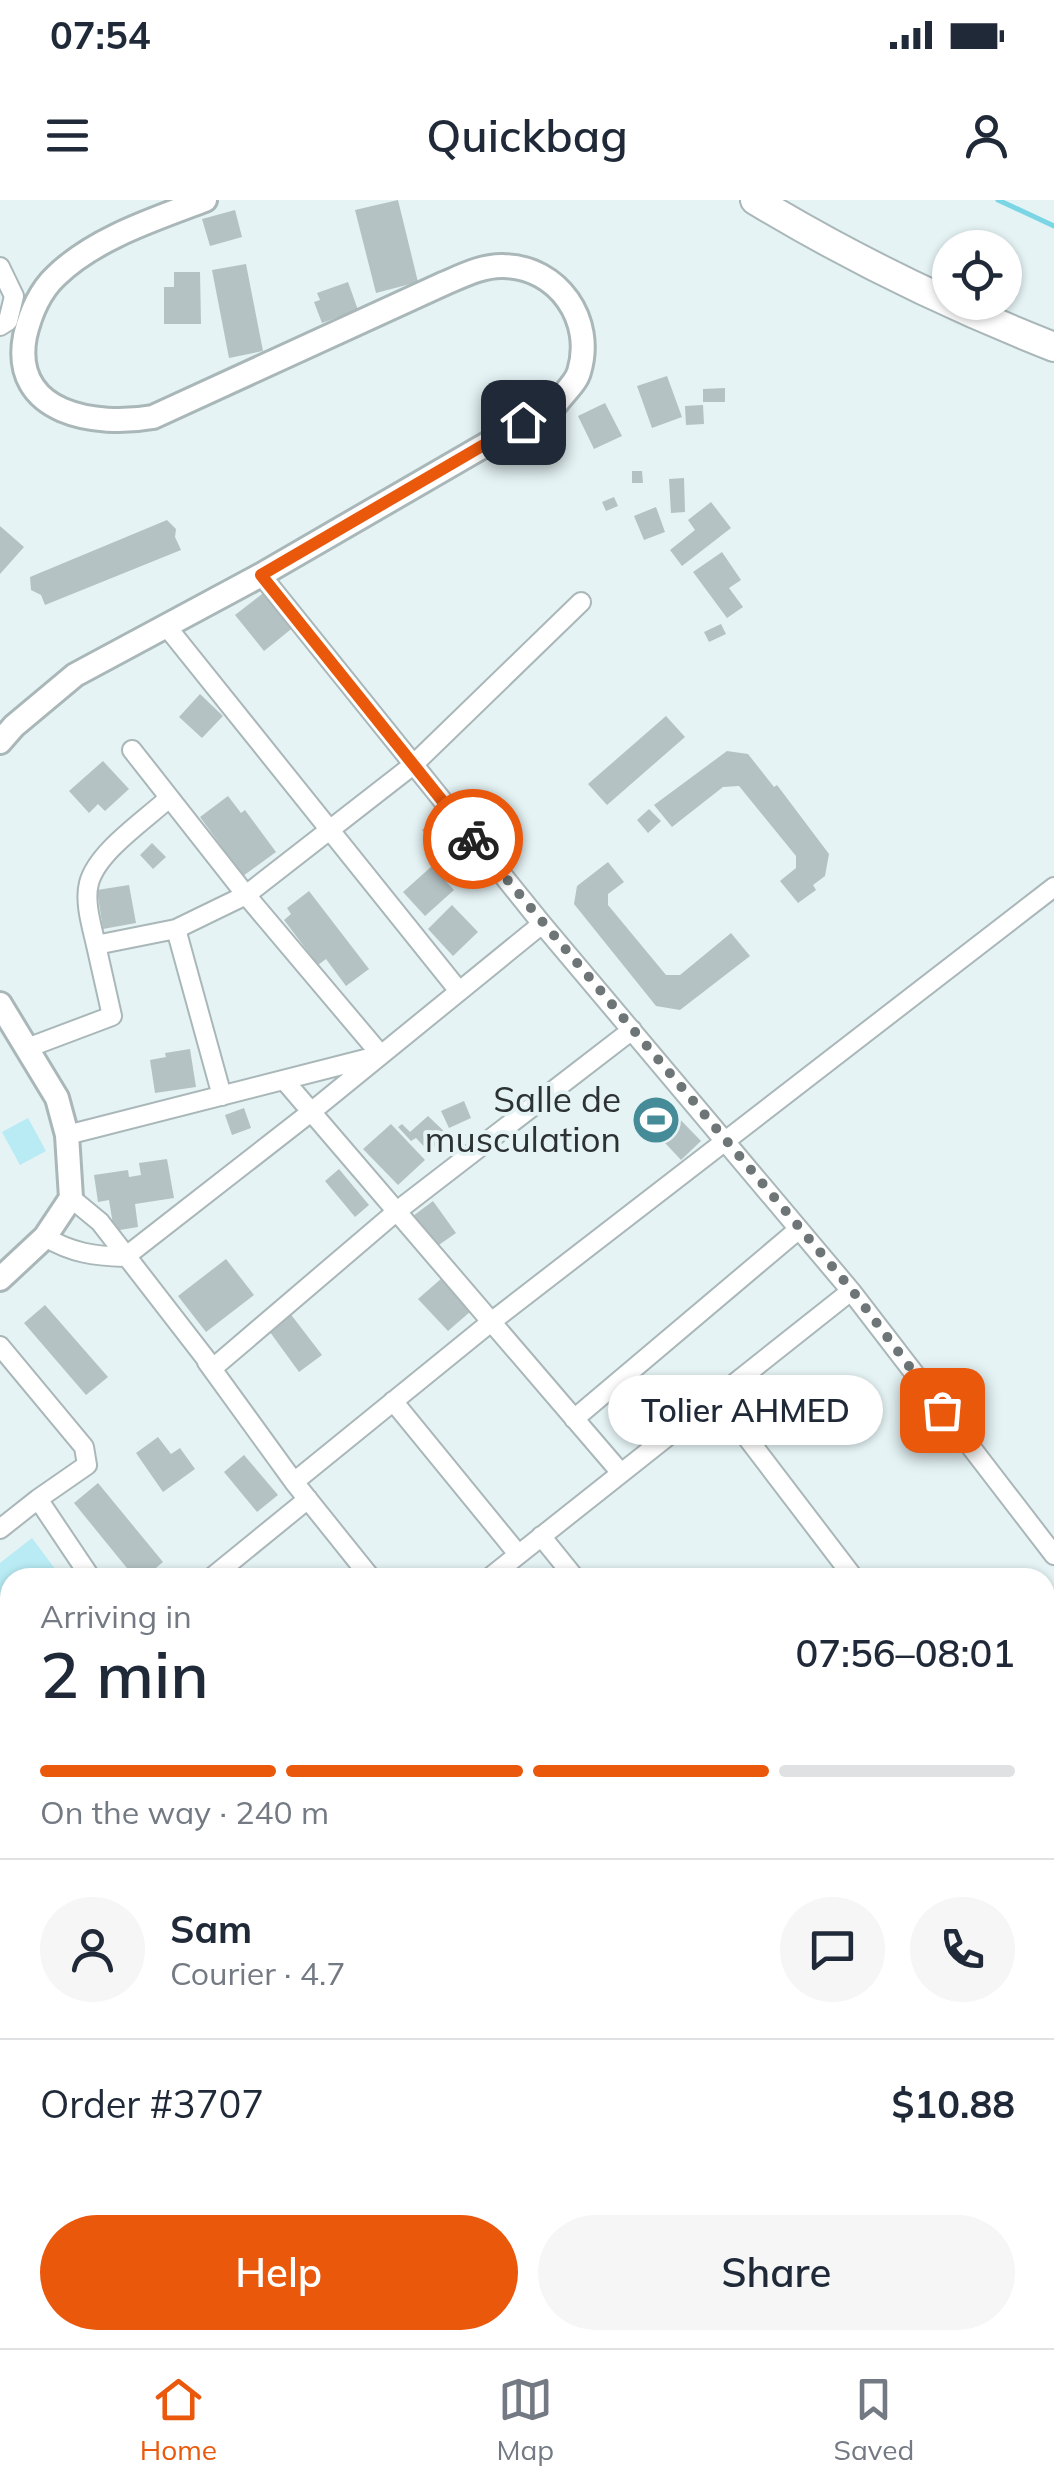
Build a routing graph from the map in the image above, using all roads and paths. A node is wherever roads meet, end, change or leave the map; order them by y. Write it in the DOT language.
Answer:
graph roads {
  1 [pos="205,200"];
  2 [pos="755,200"];
  3 [pos="0,267"];
  4 [pos="0,326"];
  5 [pos="1054,348"];
  6 [pos="261,575"];
  7 [pos="581,602"];
  8 [pos="166,627"];
  9 [pos="0,742"];
  10 [pos="132,750"];
  11 [pos="414,765"];
  12 [pos="169,798"];
  13 [pos="330,830"];
  14 [pos="1054,887"];
  15 [pos="246,895"];
  16 [pos="542,924"];
  17 [pos="176,929"];
  18 [pos="96,945"];
  19 [pos="459,991"];
  20 [pos="0,1004"];
  21 [pos="632,1030"];
  22 [pos="27,1048"];
  23 [pos="381,1055"];
  24 [pos="284,1080"];
  25 [pos="222,1096"];
  26 [pos="311,1112"];
  27 [pos="67,1134"];
  28 [pos="724,1140"];
  29 [pos="71,1198"];
  30 [pos="396,1212"];
  31 [pos="800,1229"];
  32 [pos="46,1237"];
  33 [pos="124,1257"];
  34 [pos="3,1268"];
  35 [pos="852,1290"];
  36 [pos="491,1322"];
  37 [pos="0,1346"];
  38 [pos="204,1358"];
  39 [pos="716,1397"];
  40 [pos="393,1402"];
  41 [pos="574,1419"];
  42 [pos="621,1472"];
  43 [pos="294,1482"];
  44 [pos="38,1499"];
  45 [pos="308,1499"];
  46 [pos="0,1529"];
  47 [pos="541,1536"];
  48 [pos="518,1554"];
  49 [pos="1054,1555"];
  50 [pos="84,1568"];
  51 [pos="223,1568"];
  52 [pos="363,1568"];
  53 [pos="500,1568"];
  54 [pos="567,1568"];
  55 [pos="846,1568"];
  1 -- 6 [label="main road"];
  2 -- 5 [label="main road"];
  3 -- 4 [label="street"];
  6 -- 8 [label="main road"];
  6 -- 11 [label="street"];
  7 -- 11 [label="street"];
  8 -- 9 [label="main road"];
  8 -- 13 [label="street"];
  10 -- 12 [label="street"];
  11 -- 13 [label="street"];
  11 -- 16 [label="street"];
  12 -- 15 [label="street"];
  12 -- 18 [label="street"];
  13 -- 15 [label="street"];
  13 -- 19 [label="street"];
  14 -- 28 [label="street"];
  15 -- 17 [label="street"];
  15 -- 23 [label="street"];
  16 -- 19 [label="street"];
  16 -- 21 [label="street"];
  17 -- 18 [label="street"];
  17 -- 25 [label="street"];
  18 -- 22 [label="street"];
  19 -- 23 [label="street"];
  20 -- 22 [label="main road"];
  21 -- 28 [label="street"];
  21 -- 30 [label="street"];
  22 -- 27 [label="main road"];
  23 -- 24 [label="street"];
  23 -- 26 [label="street"];
  24 -- 25 [label="street"];
  24 -- 26 [label="street"];
  25 -- 27 [label="street"];
  26 -- 30 [label="street"];
  26 -- 33 [label="street"];
  27 -- 29 [label="main road"];
  28 -- 31 [label="street"];
  28 -- 36 [label="street"];
  29 -- 32 [label="main road"];
  29 -- 33 [label="street"];
  30 -- 36 [label="street"];
  30 -- 38 [label="street"];
  31 -- 35 [label="street"];
  31 -- 41 [label="street"];
  32 -- 33 [label="street"];
  32 -- 34 [label="main road"];
  33 -- 38 [label="street"];
  35 -- 39 [label="street"];
  35 -- 49 [label="street"];
  36 -- 40 [label="street"];
  36 -- 41 [label="street"];
  37 -- 44 [label="street"];
  38 -- 43 [label="street"];
  39 -- 42 [label="street"];
  39 -- 55 [label="street"];
  40 -- 43 [label="street"];
  40 -- 48 [label="street"];
  41 -- 42 [label="street"];
  42 -- 47 [label="street"];
  43 -- 45 [label="street"];
  44 -- 46 [label="street"];
  44 -- 50 [label="street"];
  45 -- 51 [label="street"];
  45 -- 52 [label="street"];
  47 -- 48 [label="street"];
  47 -- 54 [label="street"];
  48 -- 53 [label="street"];
}
